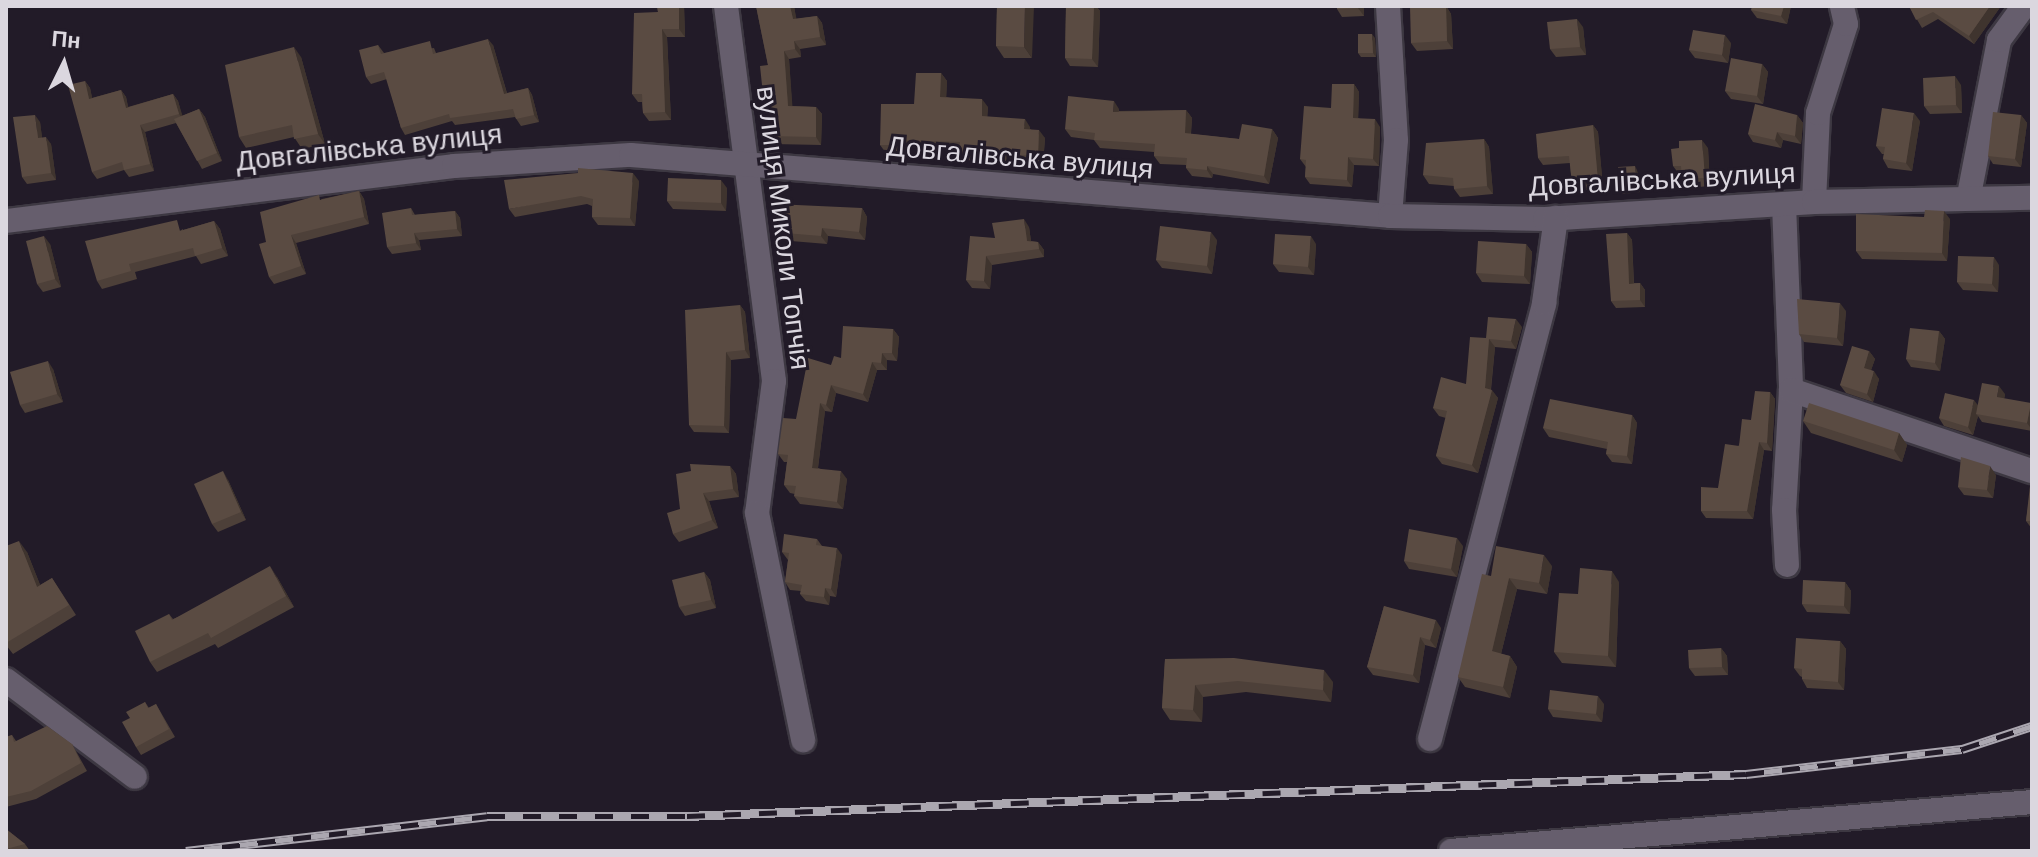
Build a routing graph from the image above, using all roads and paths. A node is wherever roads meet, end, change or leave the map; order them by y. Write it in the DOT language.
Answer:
graph roads {
  1 [pos="726,6"];
  2 [pos="1388,6"];
  3 [pos="1842,6"];
  4 [pos="2024,6"];
  5 [pos="746,166"];
  6 [pos="1969,195"];
  7 [pos="2032,198"];
  8 [pos="1814,202"];
  9 [pos="1784,204"];
  10 [pos="1390,216"];
  11 [pos="1556,218"];
  12 [pos="6,221"];
  13 [pos="1791,390"];
  14 [pos="2032,471"];
  15 [pos="1787,565"];
  16 [pos="6,680"];
  17 [pos="1430,739"];
  18 [pos="803,740"];
  19 [pos="135,777"];
  20 [pos="2032,802"];
  21 [pos="1451,851"];
  1 -- 5 [label="street, вулиця Миколи Топчія"];
  2 -- 10 [label="street"];
  3 -- 8 [label="street"];
  4 -- 6 [label="street"];
  5 -- 10 [label="street, Довгалівська вулиця"];
  5 -- 12 [label="street, Довгалівська вулиця"];
  5 -- 18 [label="street, вулиця Миколи Топчія"];
  6 -- 7 [label="street, Довгалівська вулиця"];
  6 -- 8 [label="street, Довгалівська вулиця"];
  8 -- 9 [label="street, Довгалівська вулиця"];
  9 -- 11 [label="street, Довгалівська вулиця"];
  9 -- 13 [label="street"];
  10 -- 11 [label="street, Довгалівська вулиця"];
  11 -- 17 [label="street"];
  13 -- 14 [label="street"];
  13 -- 15 [label="street"];
  16 -- 19 [label="street"];
  20 -- 21 [label="street"];
}
